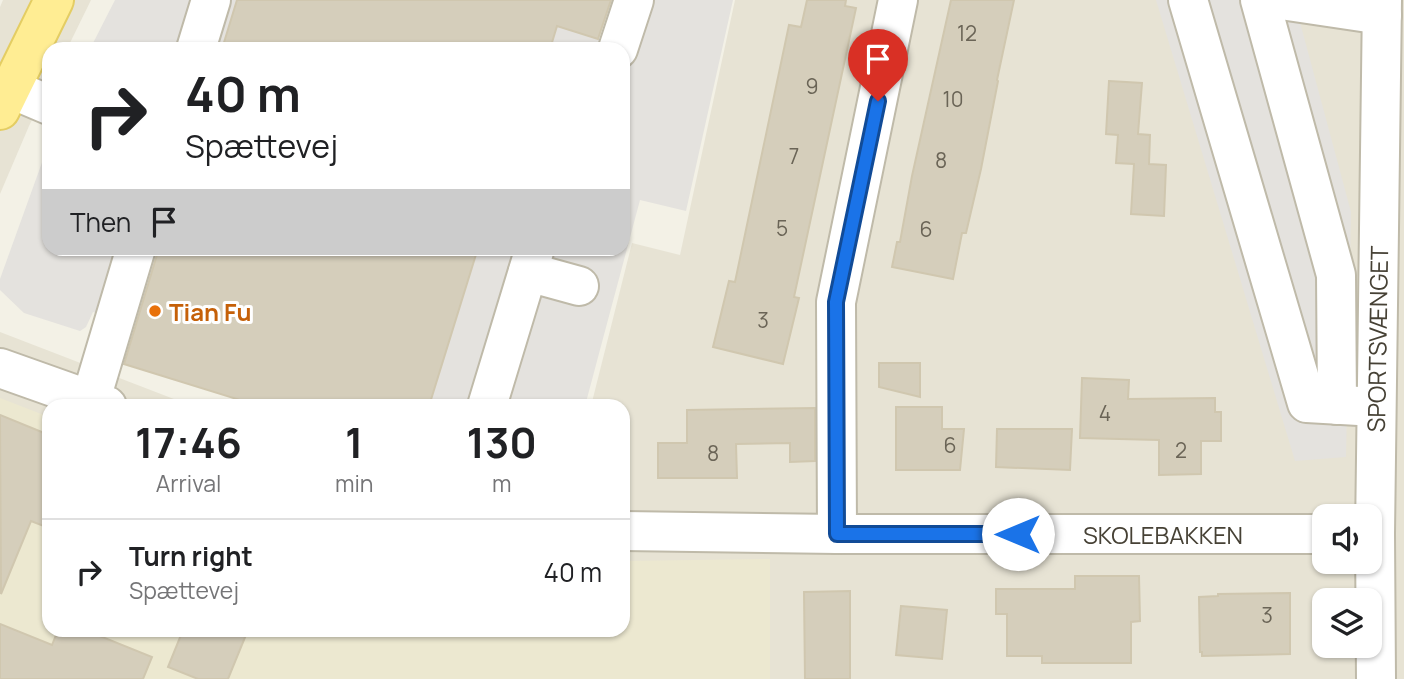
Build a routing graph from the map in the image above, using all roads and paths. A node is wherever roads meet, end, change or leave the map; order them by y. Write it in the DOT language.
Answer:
graph roads {
  1 [pos="54,0"];
  2 [pos="211,0"];
  3 [pos="634,0"];
  4 [pos="898,0"];
  5 [pos="1188,0"];
  6 [pos="1261,0"];
  7 [pos="1281,0"];
  8 [pos="1382,8"];
  9 [pos="198,42"];
  10 [pos="620,42"];
  11 [pos="5,99"];
  12 [pos="42,104"];
  13 [pos="134,256"];
  14 [pos="531,260"];
  15 [pos="579,286"];
  16 [pos="0,368"];
  17 [pos="88,399"];
  18 [pos="100,399"];
  19 [pos="489,399"];
  20 [pos="1337,405"];
  21 [pos="1377,407"];
  22 [pos="1374,504"];
  23 [pos="630,531"];
  24 [pos="837,534"];
  25 [pos="1312,534"];
  26 [pos="1374,574"];
  27 [pos="1376,679"];
  1 -- 11 [label="main road"];
  2 -- 9 [label="street"];
  3 -- 10 [label="street"];
  4 -- 24 [label="street"];
  5 -- 20 [label="street"];
  6 -- 20 [label="street"];
  7 -- 8 [label="street"];
  8 -- 21 [label="street, SPORTSVÆNGET"];
  11 -- 12 [label="street"];
  13 -- 18 [label="street"];
  14 -- 15 [label="street"];
  14 -- 19 [label="street"];
  16 -- 17 [label="street"];
  20 -- 21 [label="street"];
  21 -- 22 [label="street, SPORTSVÆNGET"];
  23 -- 24 [label="street, SKOLEBAKKEN"];
  24 -- 25 [label="street, SKOLEBAKKEN"];
  26 -- 27 [label="street, SPORTSVÆNGET"];
}
